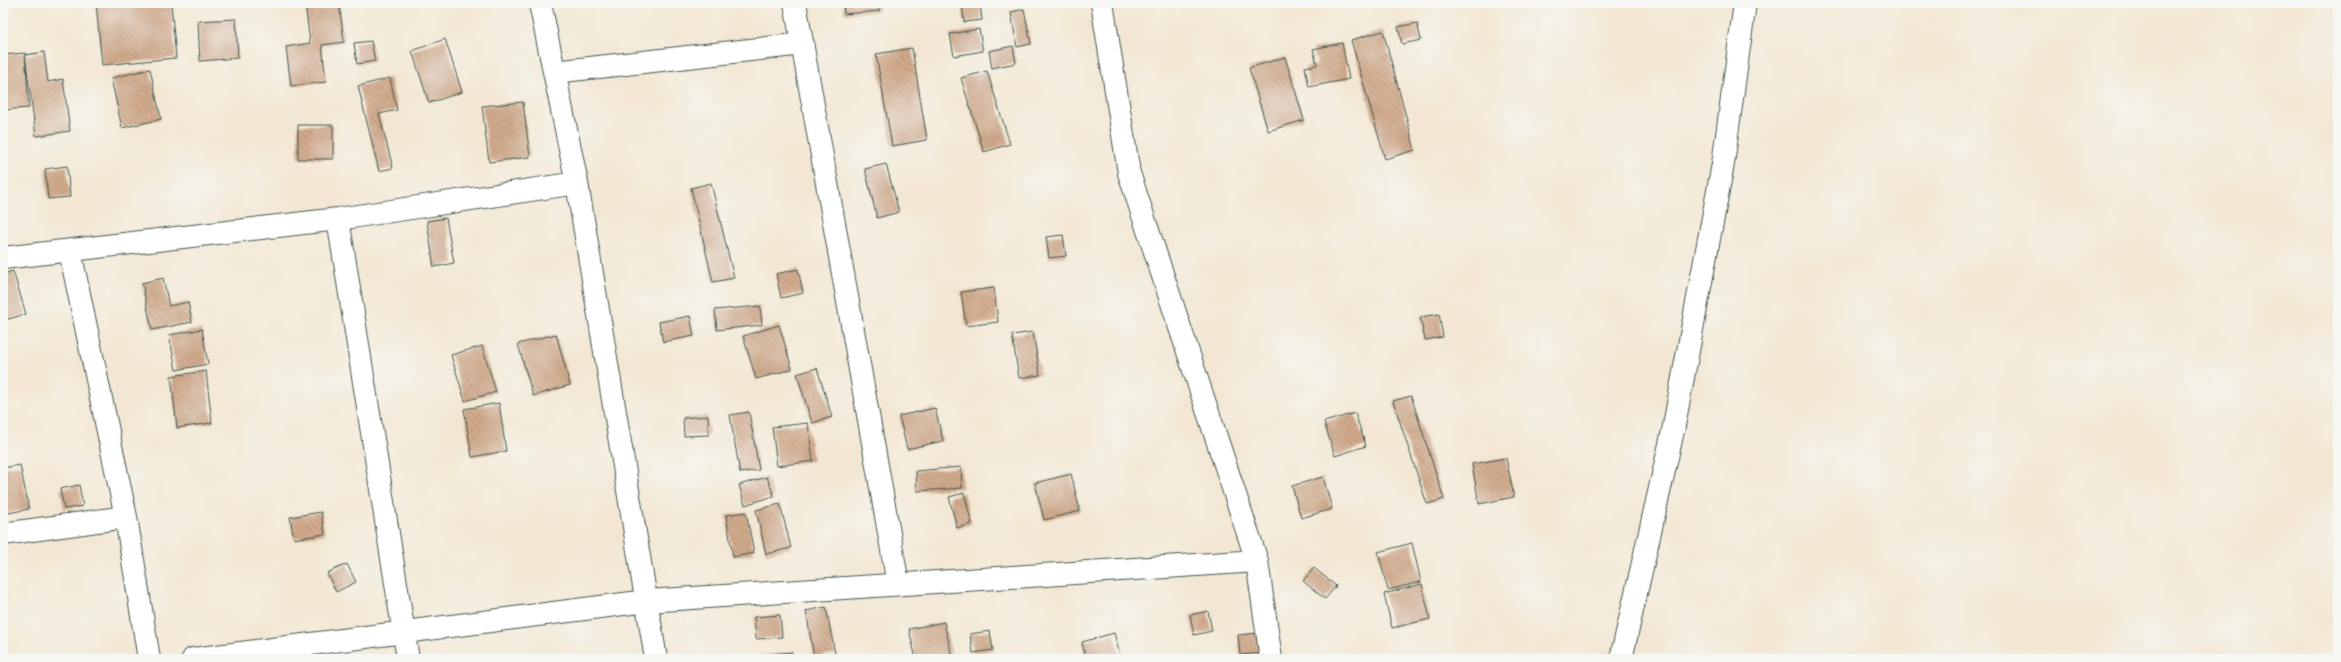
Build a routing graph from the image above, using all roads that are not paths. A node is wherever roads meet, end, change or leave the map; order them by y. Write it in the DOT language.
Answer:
graph roads {
  1 [pos="540,3"];
  2 [pos="795,3"];
  3 [pos="1102,3"];
  4 [pos="1746,3"];
  5 [pos="803,44"];
  6 [pos="554,72"];
  7 [pos="577,183"];
  8 [pos="338,219"];
  9 [pos="70,251"];
  10 [pos="3,258"];
  11 [pos="126,517"];
  12 [pos="3,534"];
  13 [pos="1257,561"];
  14 [pos="898,584"];
  15 [pos="647,601"];
  16 [pos="403,631"];
  17 [pos="150,659"];
  18 [pos="193,659"];
  19 [pos="408,659"];
  20 [pos="656,659"];
  21 [pos="1271,659"];
  22 [pos="1622,659"];
  1 -- 6 [label="street"];
  2 -- 5 [label="street"];
  3 -- 13 [label="street"];
  4 -- 22 [label="street"];
  5 -- 6 [label="street"];
  5 -- 14 [label="street"];
  6 -- 7 [label="street"];
  7 -- 8 [label="street"];
  7 -- 15 [label="street"];
  8 -- 9 [label="street"];
  8 -- 16 [label="street"];
  9 -- 10 [label="street"];
  9 -- 11 [label="street"];
  11 -- 12 [label="street"];
  11 -- 17 [label="street"];
  13 -- 14 [label="street"];
  13 -- 21 [label="street"];
  14 -- 15 [label="street"];
  15 -- 16 [label="street"];
  15 -- 20 [label="street"];
  16 -- 18 [label="street"];
  16 -- 19 [label="street"];
}
